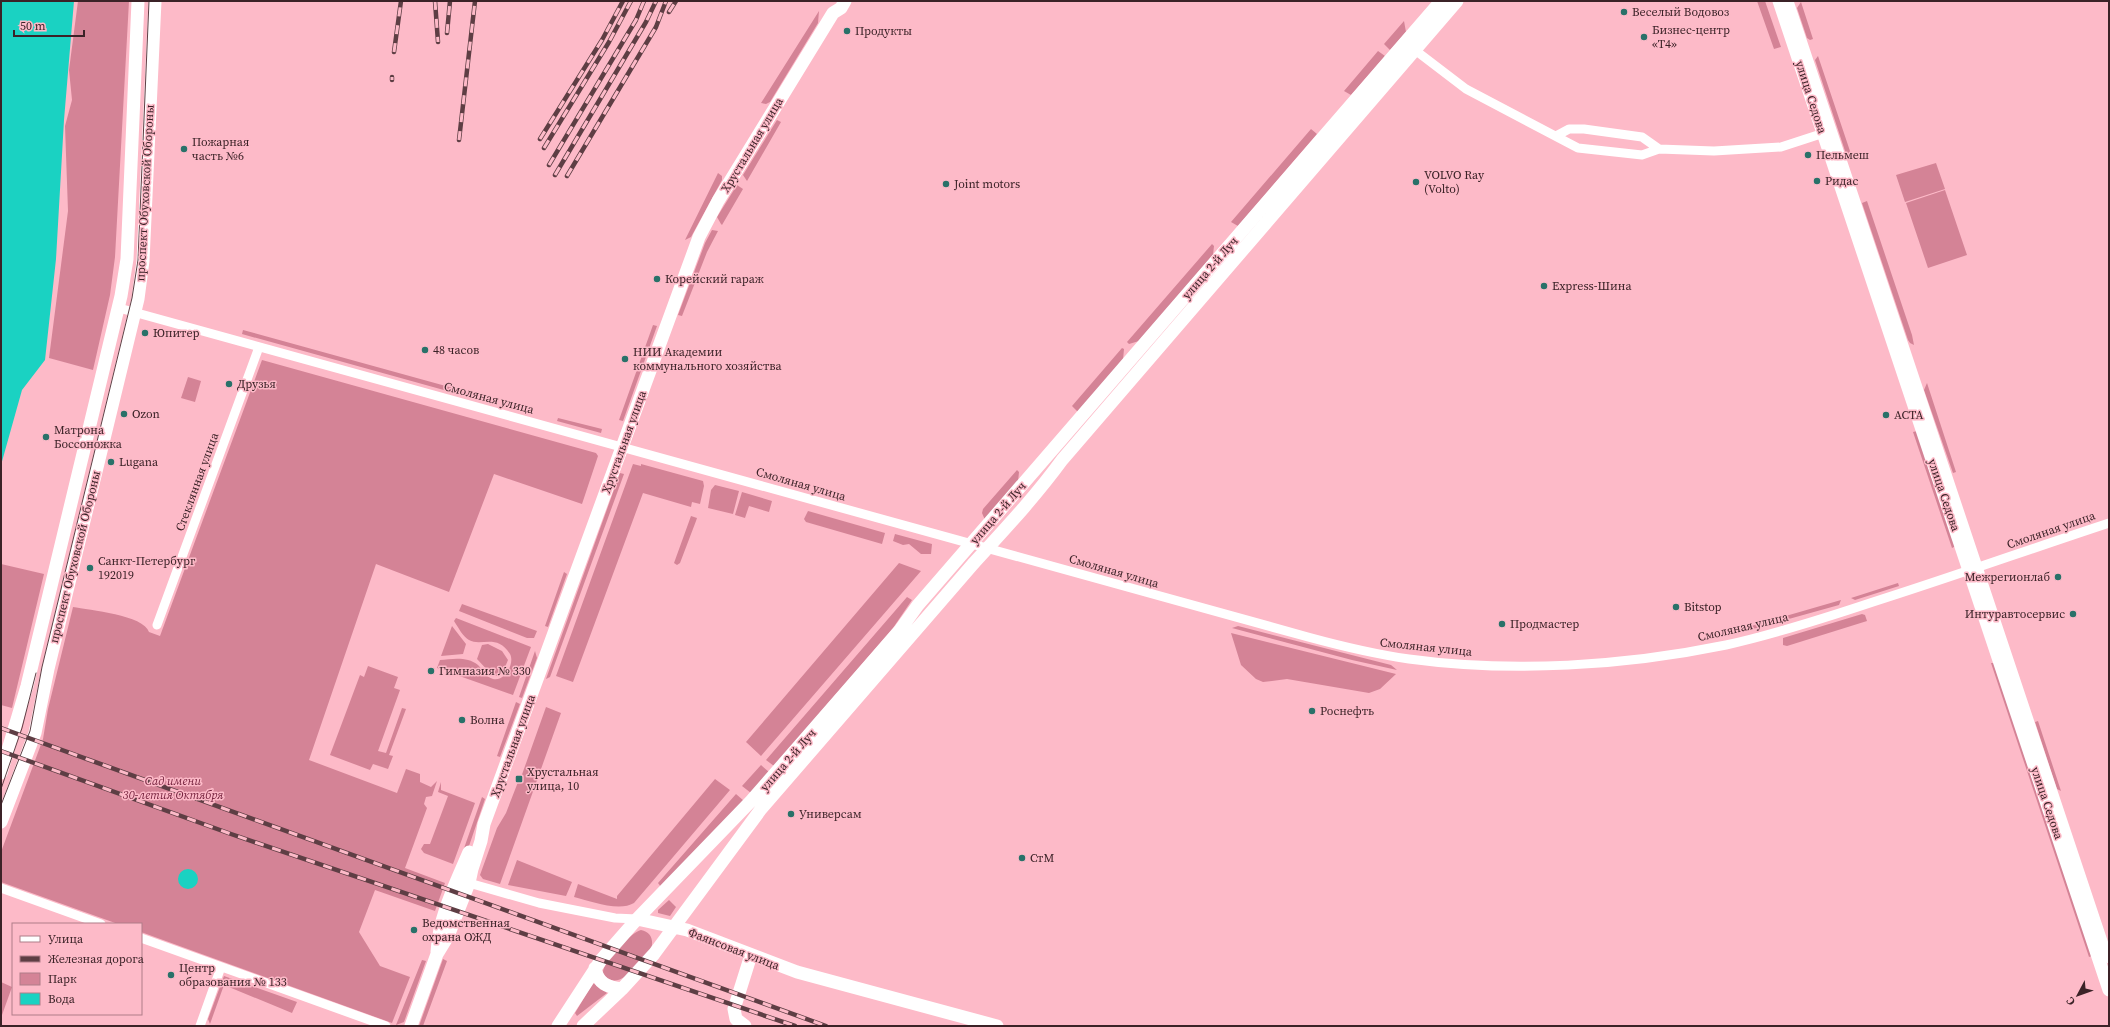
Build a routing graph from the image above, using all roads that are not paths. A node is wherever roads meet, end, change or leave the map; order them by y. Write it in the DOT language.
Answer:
graph roads {
  1 [pos="138,1"];
  2 [pos="156,1"];
  3 [pos="845,1"];
  4 [pos="1441,1"];
  5 [pos="1457,1"];
  6 [pos="1779,1"];
  7 [pos="1790,1"];
  8 [pos="833,7"];
  9 [pos="1410,46"];
  10 [pos="1828,132"];
  11 [pos="1556,136"];
  12 [pos="1659,149"];
  13 [pos="119,308"];
  14 [pos="135,313"];
  15 [pos="259,347"];
  16 [pos="622,447"];
  17 [pos="2109,523"];
  18 [pos="971,544"];
  19 [pos="987,549"];
  20 [pos="1974,569"];
  21 [pos="157,625"];
  22 [pos="1,773"];
  23 [pos="1,822"];
  24 [pos="484,824"];
  25 [pos="469,884"];
  26 [pos="1,888"];
  27 [pos="637,919"];
  28 [pos="98,923"];
  29 [pos="674,927"];
  30 [pos="142,938"];
  31 [pos="437,954"];
  32 [pos="751,956"];
  33 [pos="2109,959"];
  34 [pos="221,967"];
  35 [pos="595,968"];
  36 [pos="622,989"];
  37 [pos="2109,990"];
  38 [pos="200,1026"];
  39 [pos="386,1026"];
  40 [pos="411,1026"];
  41 [pos="558,1026"];
  42 [pos="583,1026"];
  43 [pos="745,1026"];
  44 [pos="997,1026"];
  1 -- 13 [label="main road, проспект Обуховской Обороны"];
  2 -- 14 [label="main road, проспект Обуховской Обороны"];
  3 -- 8 [label="main road, Хрустальная улица"];
  4 -- 9 [label="main road, улица 2-й Луч"];
  5 -- 9 [label="main road, улица 2-й Луч"];
  6 -- 10 [label="main road, улица Седова"];
  7 -- 10 [label="street, улица Седова"];
  8 -- 16 [label="main road, Хрустальная улица"];
  9 -- 11 [label="street"];
  9 -- 18 [label="main road, улица 2-й Луч"];
  9 -- 19 [label="main road, улица 2-й Луч"];
  10 -- 12 [label="street"];
  10 -- 20 [label="main road, улица Седова"];
  11 -- 12 [label="street"];
  11 -- 12 [label="street"];
  13 -- 14 [label="street, Смоляная улица"];
  13 -- 22 [label="main road, проспект Обуховской Обороны"];
  14 -- 15 [label="street, Смоляная улица"];
  14 -- 23 [label="main road, проспект Обуховской Обороны"];
  15 -- 16 [label="street, Смоляная улица"];
  15 -- 21 [label="street, Стеклянная улица"];
  16 -- 18 [label="street, Смоляная улица"];
  16 -- 24 [label="main road, Хрустальная улица"];
  17 -- 20 [label="street, Смоляная улица"];
  18 -- 19 [label="street, Смоляная улица"];
  18 -- 27 [label="main road, улица 2-й Луч"];
  19 -- 20 [label="street, Смоляная улица"];
  19 -- 29 [label="main road, улица 2-й Луч"];
  20 -- 33 [label="street, улица Седова"];
  20 -- 37 [label="main road, улица Седова"];
  24 -- 25 [label="main road, Хрустальная улица"];
  24 -- 31 [label="main road, Хрустальная улица"];
  25 -- 27 [label="street, Фаянсовая улица"];
  25 -- 31 [label="main road, Хрустальная улица"];
  26 -- 28 [label="street"];
  27 -- 29 [label="main road, Фаянсовая улица"];
  27 -- 35 [label="main road, улица 2-й Луч"];
  29 -- 32 [label="main road, Фаянсовая улица"];
  29 -- 36 [label="main road, улица 2-й Луч"];
  30 -- 34 [label="street"];
  31 -- 40 [label="main road, Хрустальная улица"];
  32 -- 43 [label="main road"];
  32 -- 44 [label="main road, Фаянсовая улица"];
  34 -- 38 [label="street"];
  34 -- 39 [label="street"];
  35 -- 36 [label="main road"];
  35 -- 41 [label="main road, улица 2-й Луч"];
  36 -- 42 [label="main road, улица 2-й Луч"];
}
